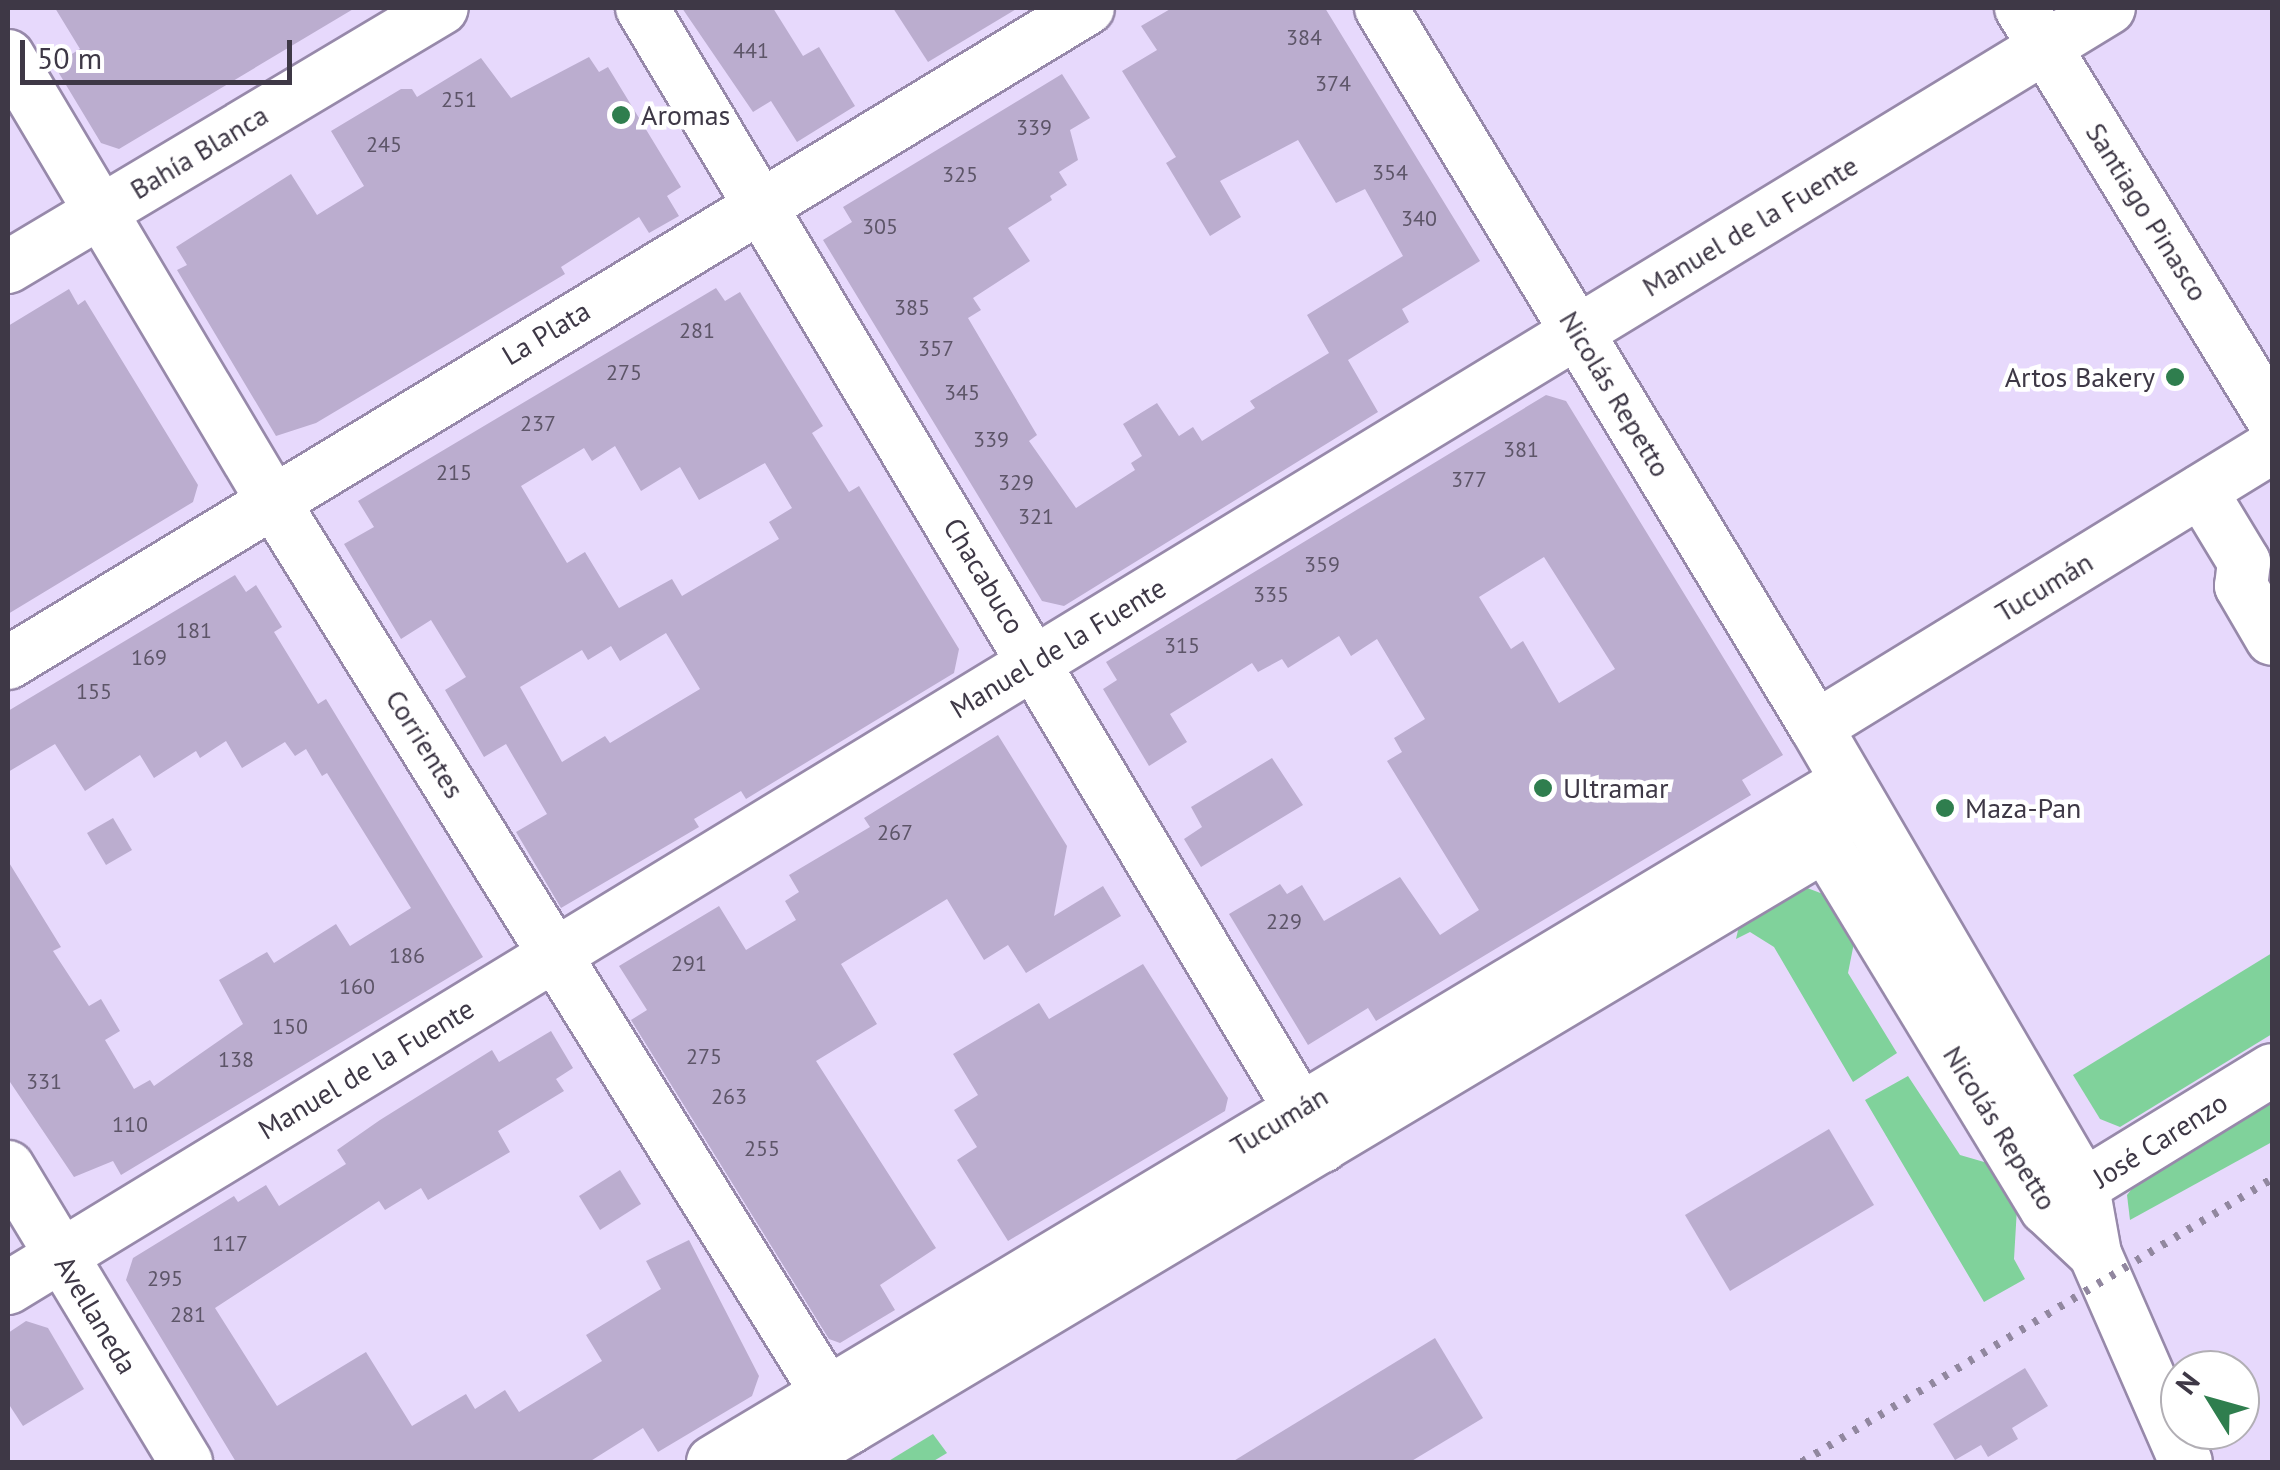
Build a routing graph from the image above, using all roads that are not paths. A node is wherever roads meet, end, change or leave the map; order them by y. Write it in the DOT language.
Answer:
graph roads {
  1 [pos="442,8"];
  2 [pos="642,8"];
  3 [pos="1088,8"];
  4 [pos="1381,8"];
  5 [pos="2109,8"];
  6 [pos="2033,27"];
  7 [pos="8,56"];
  8 [pos="758,205"];
  9 [pos="100,210"];
  10 [pos="8,267"];
  11 [pos="1577,330"];
  12 [pos="2272,417"];
  13 [pos="2272,448"];
  14 [pos="2202,491"];
  15 [pos="271,498"];
  16 [pos="2272,639"];
  17 [pos="1036,662"];
  18 [pos="8,664"];
  19 [pos="1816,726"];
  20 [pos="1846,782"];
  21 [pos="1825,845"];
  22 [pos="557,952"];
  23 [pos="2272,1070"];
  24 [pos="1311,1127"];
  25 [pos="8,1167"];
  26 [pos="2065,1198"];
  27 [pos="60,1256"];
  28 [pos="8,1288"];
  29 [pos="2144,1356"];
  30 [pos="2160,1376"];
  31 [pos="839,1410"];
  32 [pos="186,1462"];
  33 [pos="713,1462"];
  34 [pos="792,1462"];
  35 [pos="2186,1462"];
  1 -- 9 [label="street, Bahía Blanca"];
  2 -- 8 [label="street, Chacabuco"];
  3 -- 8 [label="street, La Plata"];
  4 -- 11 [label="street, Nicolás Repetto"];
  5 -- 6 [label="street, Manuel de la Fuente"];
  6 -- 11 [label="street, Manuel de la Fuente"];
  6 -- 12 [label="street, Santiago Pinasco"];
  7 -- 9 [label="street, Corrientes"];
  8 -- 15 [label="street, La Plata"];
  8 -- 17 [label="street, Chacabuco"];
  9 -- 10 [label="street, Bahía Blanca"];
  9 -- 15 [label="street, Corrientes"];
  11 -- 17 [label="street, Manuel de la Fuente"];
  11 -- 19 [label="street, Nicolás Repetto"];
  13 -- 14 [label="street, Tucumán"];
  14 -- 16 [label="street"];
  14 -- 19 [label="street, Tucumán"];
  15 -- 18 [label="street, La Plata"];
  15 -- 22 [label="street, Corrientes"];
  17 -- 22 [label="street, Manuel de la Fuente"];
  17 -- 24 [label="street, Chacabuco"];
  19 -- 20 [label="street, Nicolás Repetto"];
  20 -- 21 [label="street"];
  20 -- 24 [label="street, Tucumán"];
  20 -- 26 [label="street, Nicolás Repetto"];
  21 -- 24 [label="street, Tucumán"];
  21 -- 26 [label="street, Nicolás Repetto"];
  22 -- 27 [label="street, Manuel de la Fuente"];
  22 -- 31 [label="street, Corrientes"];
  23 -- 26 [label="street, José Carenzo"];
  24 -- 31 [label="street, Tucumán"];
  25 -- 27 [label="street, Avellaneda"];
  26 -- 29 [label="street, Nicolás Repetto"];
  27 -- 28 [label="street, Manuel de la Fuente"];
  27 -- 32 [label="street, Avellaneda"];
  29 -- 30 [label="street, Nicolás Repetto"];
  29 -- 35 [label="street, Nicolás Repetto"];
  31 -- 33 [label="street, Tucumán"];
  31 -- 34 [label="street, Tucumán"];
}
